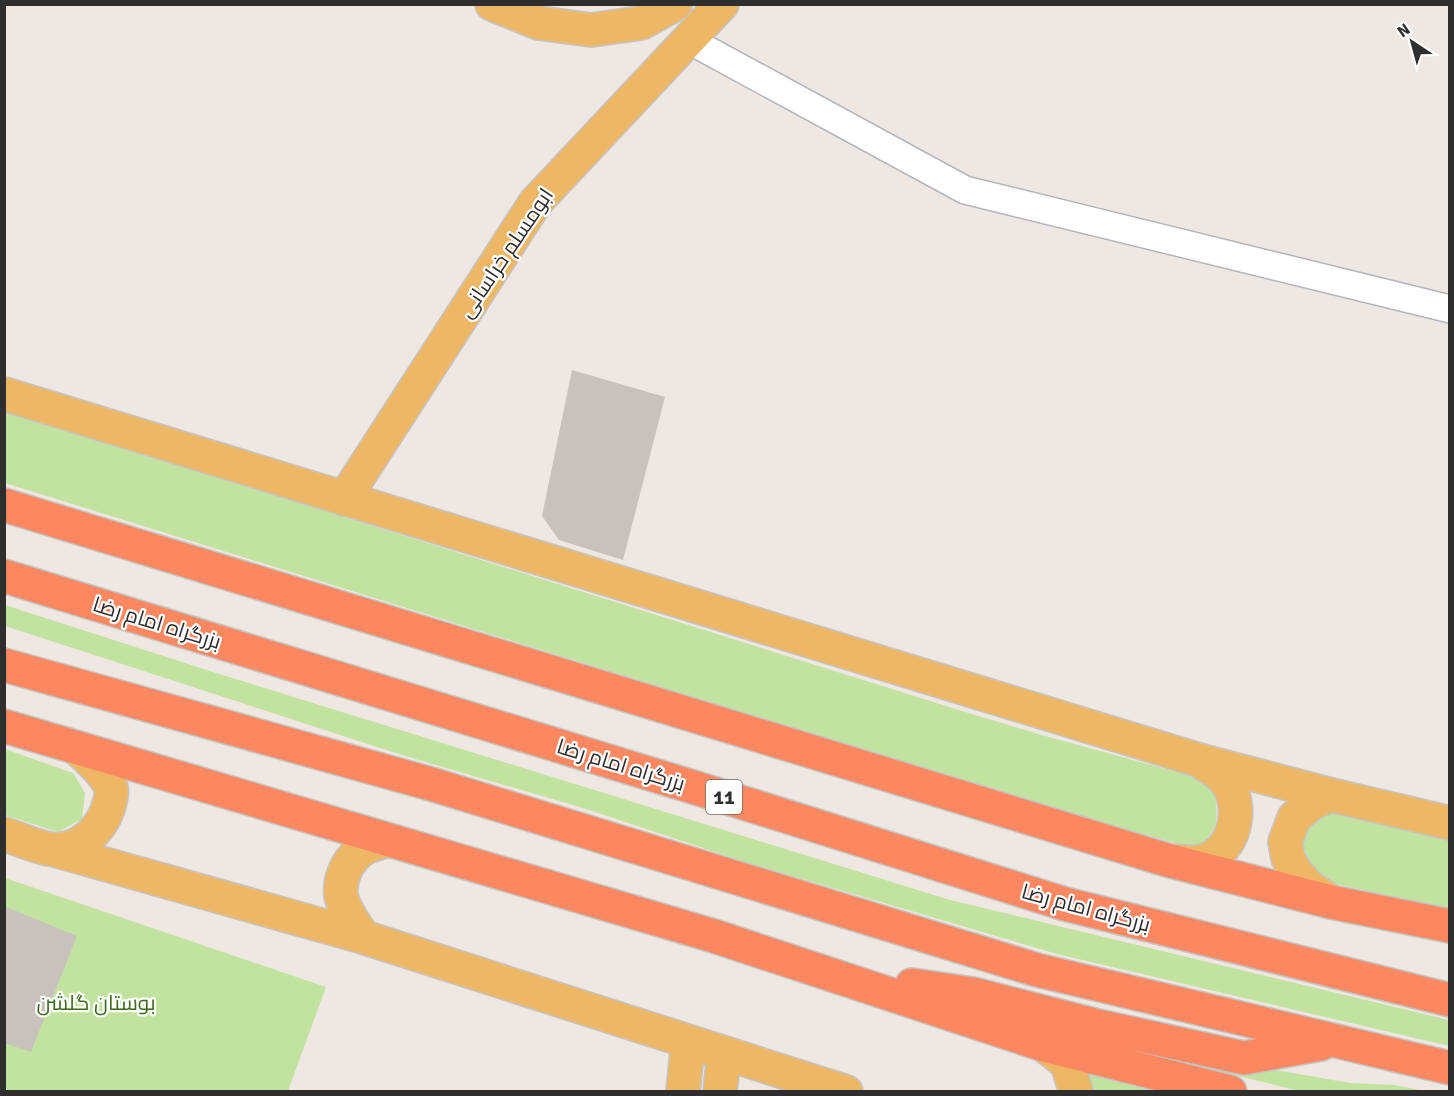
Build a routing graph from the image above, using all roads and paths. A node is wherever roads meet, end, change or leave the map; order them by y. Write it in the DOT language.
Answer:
graph roads {
  1 [pos="492,4"];
  2 [pos="675,4"];
  3 [pos="722,4"];
  4 [pos="689,40"];
  5 [pos="1449,309"];
  6 [pos="8,397"];
  7 [pos="344,499"];
  8 [pos="4,505"];
  9 [pos="4,576"];
  10 [pos="4,665"];
  11 [pos="4,726"];
  12 [pos="78,748"];
  13 [pos="1202,761"];
  14 [pos="1331,795"];
  15 [pos="1449,823"];
  16 [pos="4,834"];
  17 [pos="388,840"];
  18 [pos="51,849"];
  19 [pos="1167,860"];
  20 [pos="1331,902"];
  21 [pos="1366,910"];
  22 [pos="1449,926"];
  23 [pos="363,936"];
  24 [pos="1449,942"];
  25 [pos="815,970"];
  26 [pos="1449,1000"];
  27 [pos="688,1042"];
  28 [pos="1332,1042"];
  29 [pos="1044,1045"];
  30 [pos="724,1053"];
  31 [pos="1449,1068"];
  32 [pos="683,1092"];
  33 [pos="720,1092"];
  34 [pos="846,1092"];
  35 [pos="1076,1092"];
  36 [pos="1230,1092"];
  1 -- 2 [label="main road"];
  3 -- 4 [label="main road, ابومسلم خراسانی"];
  4 -- 5 [label="lane"];
  4 -- 7 [label="main road, ابومسلم خراسانی"];
  6 -- 7 [label="main road"];
  7 -- 13 [label="main road"];
  8 -- 19 [label="highway"];
  9 -- 26 [label="highway, بزرگراه امام رضا / 11"];
  10 -- 28 [label="highway"];
  11 -- 12 [label="highway"];
  12 -- 17 [label="highway"];
  12 -- 18 [label="main road"];
  13 -- 14 [label="main road"];
  13 -- 19 [label="main road"];
  14 -- 15 [label="main road"];
  14 -- 20 [label="main road"];
  16 -- 18 [label="main road"];
  17 -- 23 [label="main road"];
  17 -- 25 [label="highway"];
  18 -- 23 [label="main road"];
  19 -- 20 [label="highway"];
  20 -- 21 [label="highway"];
  21 -- 22 [label="highway"];
  21 -- 24 [label="highway"];
  23 -- 27 [label="main road"];
  25 -- 28 [label="highway"];
  25 -- 29 [label="highway"];
  27 -- 30 [label="main road"];
  27 -- 32 [label="main road"];
  28 -- 31 [label="highway"];
  29 -- 35 [label="main road"];
  29 -- 36 [label="highway"];
  30 -- 33 [label="main road"];
  30 -- 34 [label="main road"];
}
